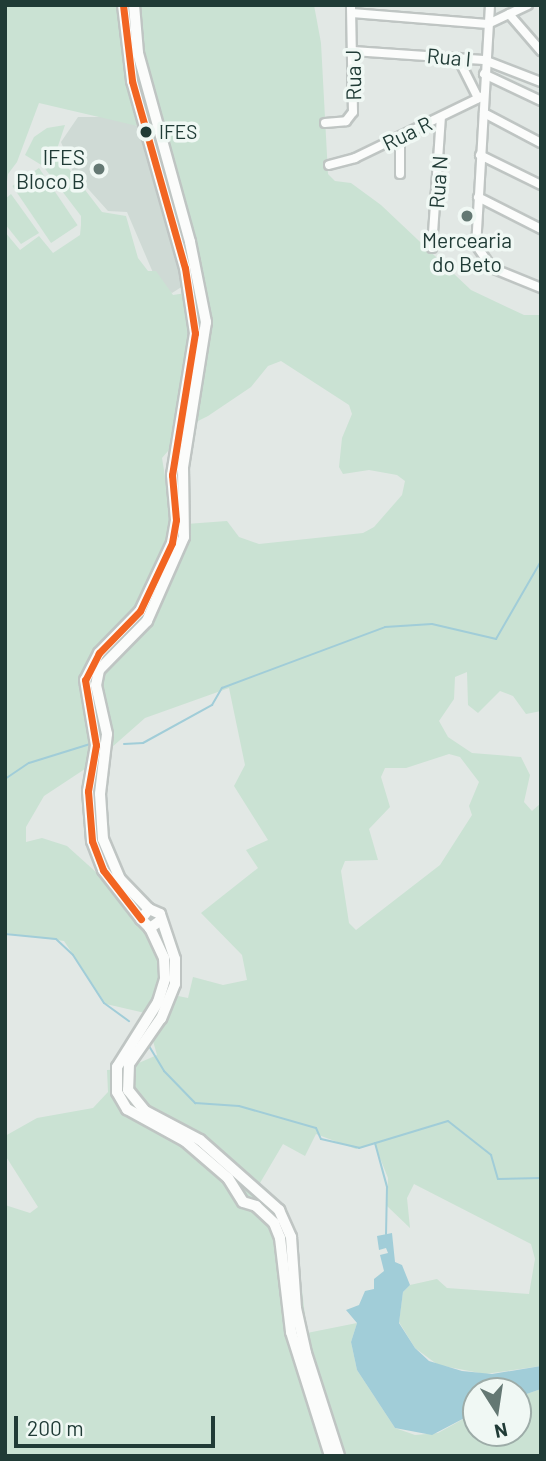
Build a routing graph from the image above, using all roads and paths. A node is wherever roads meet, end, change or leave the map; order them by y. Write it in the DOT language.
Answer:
graph roads {
  1 [pos="123,5"];
  2 [pos="134,5"];
  3 [pos="490,5"];
  4 [pos="528,5"];
  5 [pos="351,9"];
  6 [pos="509,15"];
  7 [pos="488,24"];
  8 [pos="353,51"];
  9 [pos="541,51"];
  10 [pos="458,58"];
  11 [pos="484,60"];
  12 [pos="484,74"];
  13 [pos="541,82"];
  14 [pos="480,97"];
  15 [pos="541,101"];
  16 [pos="484,113"];
  17 [pos="441,117"];
  18 [pos="325,123"];
  19 [pos="400,137"];
  20 [pos="541,143"];
  21 [pos="480,155"];
  22 [pos="329,165"];
  23 [pos="400,174"];
  24 [pos="541,185"];
  25 [pos="478,197"];
  26 [pos="541,229"];
  27 [pos="432,248"];
  28 [pos="541,288"];
  29 [pos="149,909"];
  30 [pos="142,919"];
  31 [pos="161,920"];
  32 [pos="150,928"];
  33 [pos="252,1184"];
  34 [pos="264,1192"];
  35 [pos="240,1196"];
  36 [pos="256,1206"];
  37 [pos="331,1456"];
  38 [pos="339,1456"];
  1 -- 30 [label="street"];
  2 -- 29 [label="street"];
  3 -- 7 [label="street"];
  4 -- 6 [label="street"];
  5 -- 7 [label="street"];
  5 -- 8 [label="street, Rua J"];
  6 -- 7 [label="street"];
  6 -- 9 [label="street"];
  7 -- 11 [label="street"];
  8 -- 10 [label="street, Rua I"];
  8 -- 18 [label="street, Rua J"];
  10 -- 11 [label="street, Rua I"];
  10 -- 14 [label="street"];
  11 -- 12 [label="street"];
  11 -- 13 [label="street, Rua I"];
  12 -- 14 [label="street"];
  12 -- 15 [label="street"];
  14 -- 16 [label="street"];
  14 -- 17 [label="street, Rua R"];
  16 -- 20 [label="street"];
  16 -- 21 [label="street"];
  17 -- 19 [label="street, Rua R"];
  17 -- 27 [label="street, Rua N"];
  19 -- 22 [label="street, Rua R"];
  19 -- 23 [label="street"];
  21 -- 24 [label="street"];
  21 -- 25 [label="street"];
  25 -- 26 [label="street"];
  25 -- 28 [label="street"];
  29 -- 30 [label="street"];
  29 -- 31 [label="street"];
  30 -- 32 [label="street"];
  31 -- 32 [label="street"];
  31 -- 33 [label="street"];
  32 -- 35 [label="street"];
  33 -- 34 [label="street"];
  33 -- 35 [label="street"];
  34 -- 36 [label="street"];
  34 -- 38 [label="street"];
  35 -- 36 [label="street"];
  36 -- 37 [label="street"];
}
